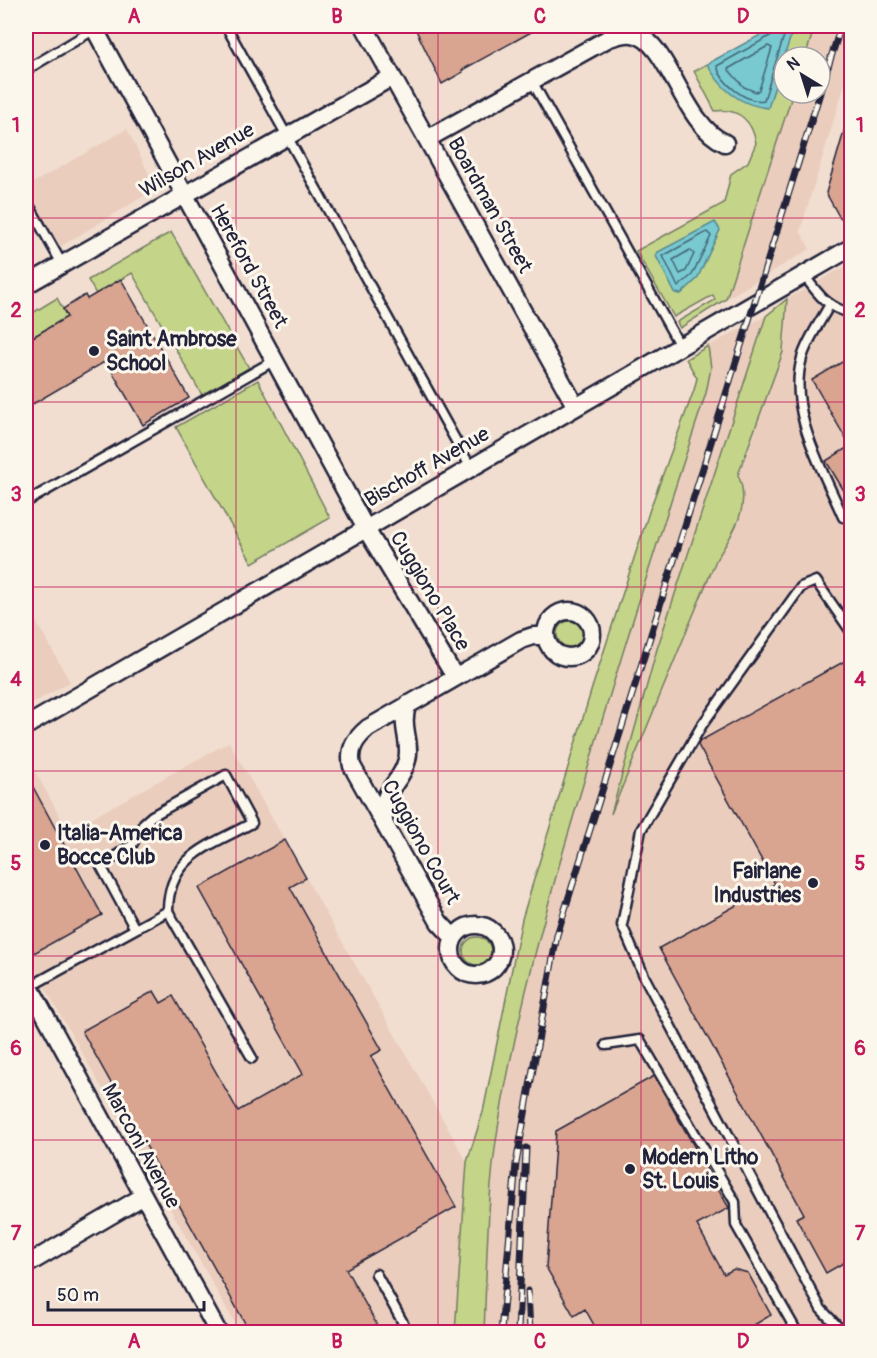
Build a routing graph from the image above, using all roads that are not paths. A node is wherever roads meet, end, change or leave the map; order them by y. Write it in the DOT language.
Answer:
graph roads {
  1 [pos="226,26"];
  2 [pos="364,26"];
  3 [pos="94,27"];
  4 [pos="642,31"];
  5 [pos="26,70"];
  6 [pos="392,77"];
  7 [pos="532,81"];
  8 [pos="286,136"];
  9 [pos="427,139"];
  10 [pos="725,143"];
  11 [pos="183,194"];
  12 [pos="26,200"];
  13 [pos="852,247"];
  14 [pos="62,264"];
  15 [pos="804,275"];
  16 [pos="26,285"];
  17 [pos="830,304"];
  18 [pos="852,313"];
  19 [pos="681,346"];
  20 [pos="275,359"];
  21 [pos="576,406"];
  22 [pos="471,468"];
  23 [pos="26,501"];
  24 [pos="843,517"];
  25 [pos="366,529"];
  26 [pos="852,633"];
  27 [pos="546,636"];
  28 [pos="455,677"];
  29 [pos="408,704"];
  30 [pos="26,726"];
  31 [pos="352,765"];
  32 [pos="384,822"];
  33 [pos="168,911"];
  34 [pos="135,929"];
  35 [pos="454,938"];
  36 [pos="27,983"];
  37 [pos="606,1045"];
  38 [pos="252,1058"];
  39 [pos="142,1197"];
  40 [pos="26,1265"];
  41 [pos="376,1274"];
  42 [pos="218,1332"];
  43 [pos="408,1332"];
  44 [pos="797,1332"];
  45 [pos="843,1332"];
  1 -- 8 [label="lane"];
  2 -- 6 [label="street, Boardman Street"];
  3 -- 5 [label="lane"];
  3 -- 11 [label="street, Hereford Street"];
  4 -- 7 [label="street"];
  4 -- 10 [label="street"];
  6 -- 8 [label="street, Wilson Avenue"];
  6 -- 9 [label="street, Boardman Street"];
  7 -- 9 [label="street"];
  7 -- 19 [label="lane"];
  8 -- 11 [label="street, Wilson Avenue"];
  8 -- 22 [label="lane"];
  9 -- 21 [label="street, Boardman Street"];
  11 -- 14 [label="street, Wilson Avenue"];
  11 -- 20 [label="street, Hereford Street"];
  12 -- 14 [label="lane"];
  13 -- 15 [label="street, Bischoff Avenue"];
  14 -- 16 [label="street, Wilson Avenue"];
  15 -- 17 [label="lane"];
  15 -- 19 [label="street, Bischoff Avenue"];
  17 -- 18 [label="lane"];
  17 -- 24 [label="lane"];
  19 -- 21 [label="street, Bischoff Avenue"];
  20 -- 23 [label="lane"];
  20 -- 25 [label="street, Hereford Street"];
  21 -- 22 [label="street, Bischoff Avenue"];
  22 -- 25 [label="street, Bischoff Avenue"];
  25 -- 28 [label="street, Cuggiono Place"];
  25 -- 30 [label="street, Bischoff Avenue"];
  26 -- 45 [label="lane"];
  27 -- 28 [label="street, Cuggiono Place"];
  28 -- 29 [label="street, Cuggiono Place"];
  29 -- 31 [label="street, Cuggiono Place"];
  29 -- 32 [label="street"];
  31 -- 32 [label="street, Cuggiono Court"];
  32 -- 35 [label="street, Cuggiono Court"];
  33 -- 34 [label="lane"];
  33 -- 34 [label="lane"];
  33 -- 38 [label="lane"];
  34 -- 36 [label="lane"];
  36 -- 39 [label="street, Marconi Avenue"];
  37 -- 44 [label="lane"];
  39 -- 40 [label="street"];
  39 -- 42 [label="street, Marconi Avenue"];
  41 -- 43 [label="lane"];
}
